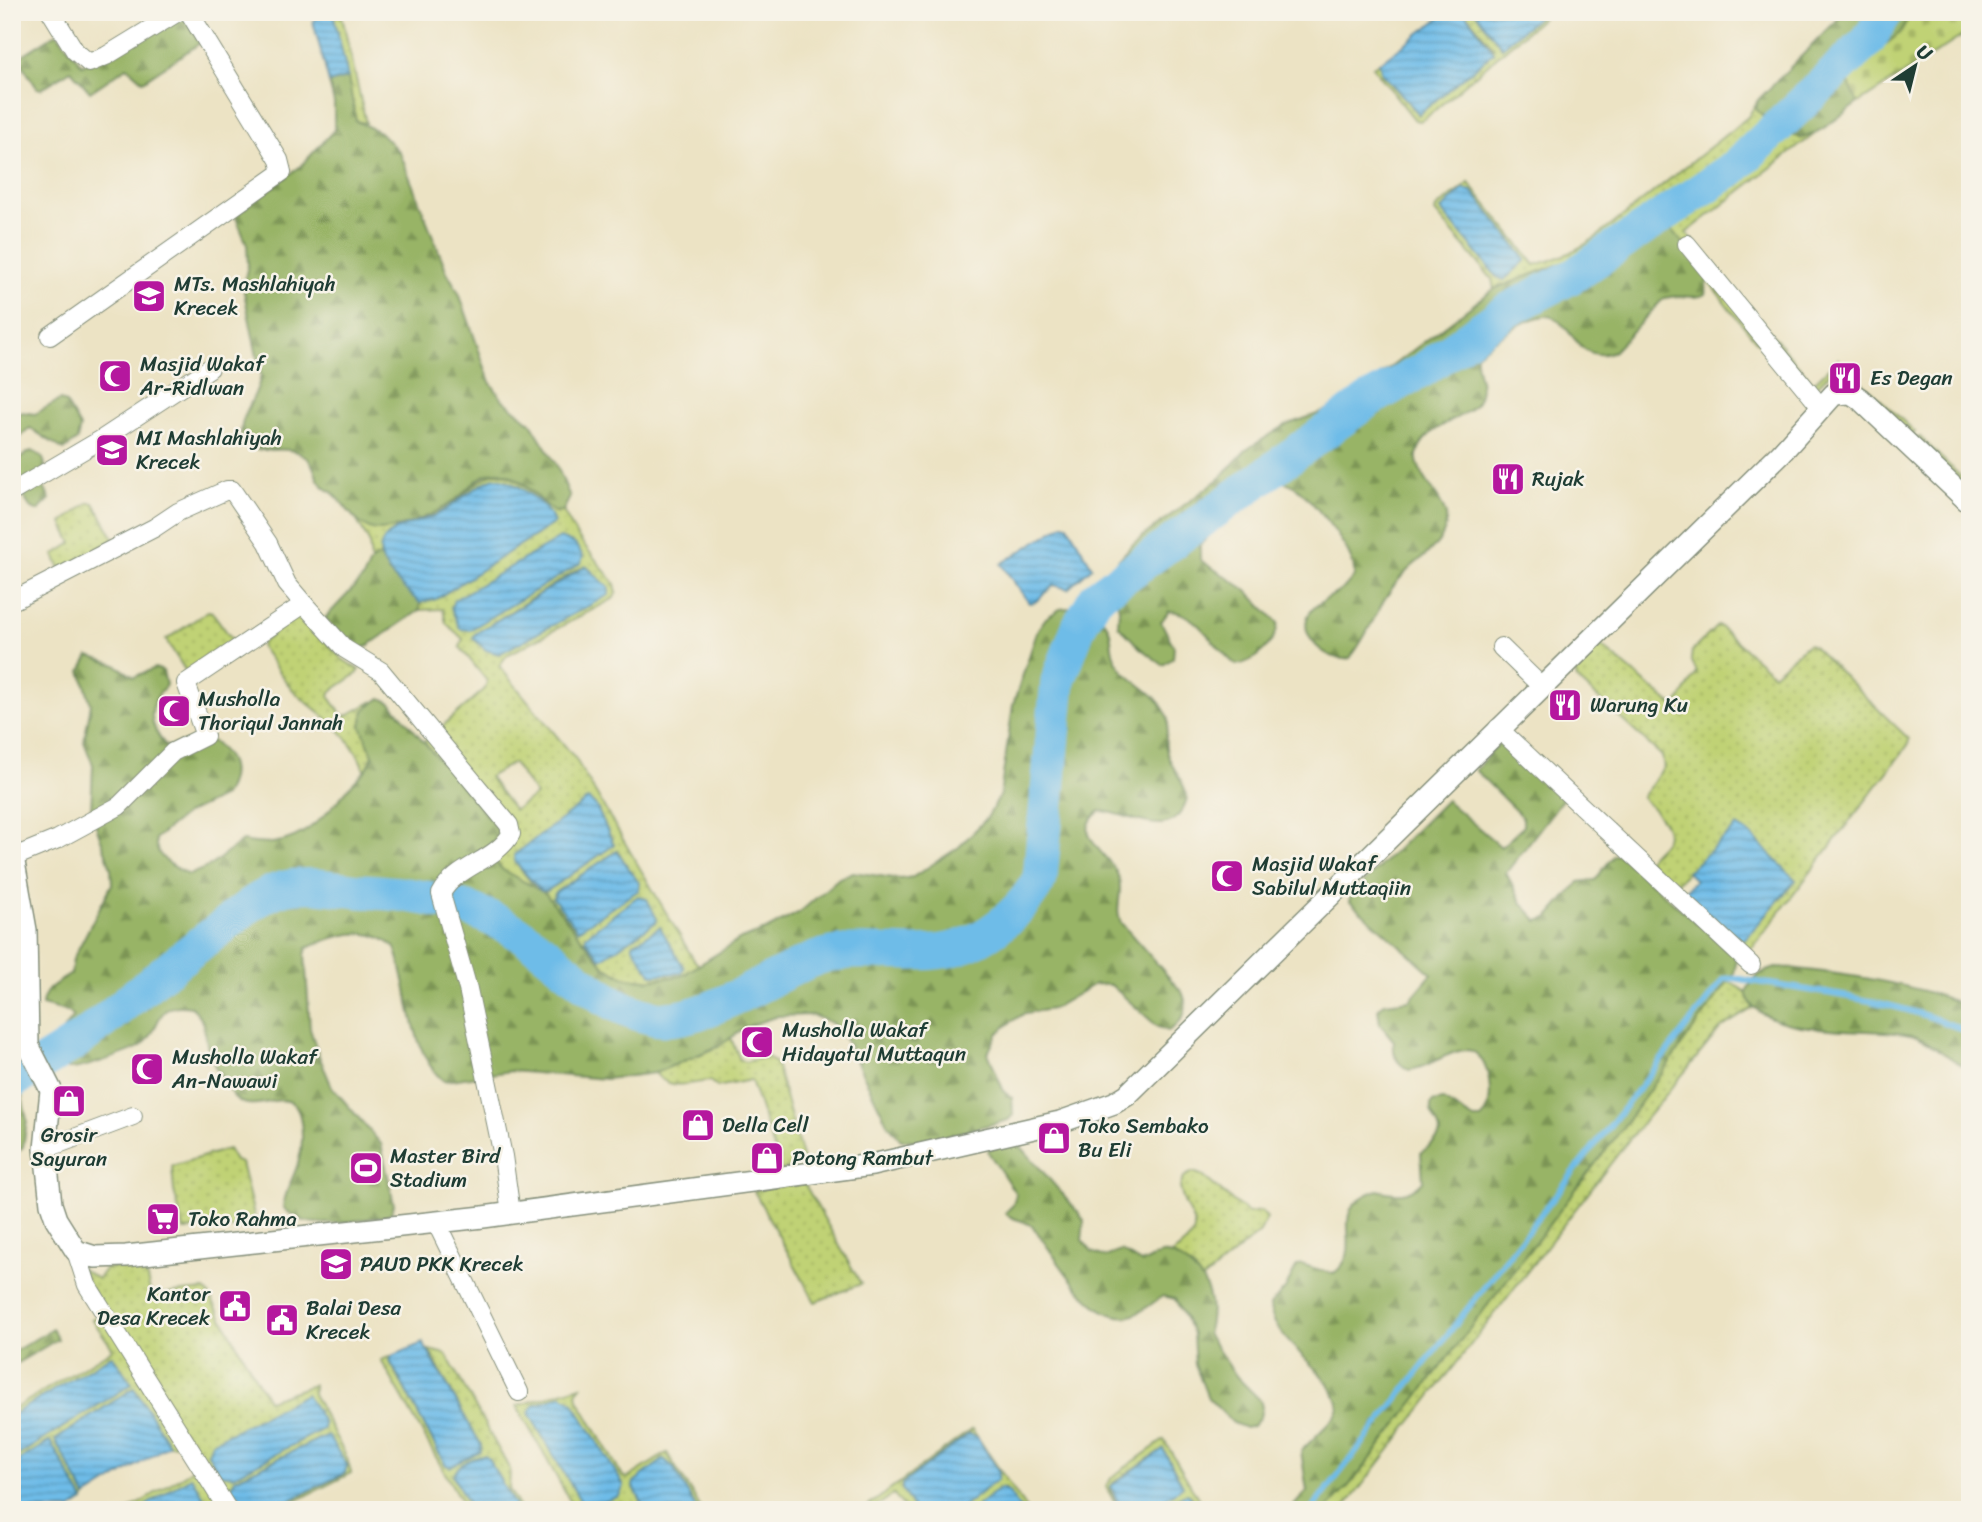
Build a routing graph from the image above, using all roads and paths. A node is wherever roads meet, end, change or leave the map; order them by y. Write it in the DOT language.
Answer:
graph roads {
  1 [pos="51,12"];
  2 [pos="178,12"];
  3 [pos="189,12"];
  4 [pos="1687,244"];
  5 [pos="50,336"];
  6 [pos="210,368"];
  7 [pos="1820,406"];
  8 [pos="12,492"];
  9 [pos="1970,503"];
  10 [pos="12,601"];
  11 [pos="304,604"];
  12 [pos="1501,647"];
  13 [pos="1541,686"];
  14 [pos="1498,729"];
  15 [pos="13,854"];
  16 [pos="19,933"];
  17 [pos="1751,965"];
  18 [pos="133,1116"];
  19 [pos="45,1149"];
  20 [pos="511,1213"];
  21 [pos="436,1222"];
  22 [pos="76,1251"];
  23 [pos="519,1392"];
  24 [pos="228,1510"];
  1 -- 2 [label="street"];
  3 -- 5 [label="street"];
  4 -- 7 [label="street"];
  6 -- 8 [label="street"];
  7 -- 9 [label="street"];
  7 -- 13 [label="street"];
  10 -- 11 [label="street"];
  11 -- 15 [label="street"];
  11 -- 20 [label="street"];
  12 -- 13 [label="street"];
  13 -- 14 [label="street"];
  14 -- 17 [label="street"];
  14 -- 20 [label="street"];
  15 -- 16 [label="street"];
  16 -- 19 [label="street"];
  18 -- 19 [label="street"];
  19 -- 22 [label="street"];
  20 -- 21 [label="street"];
  21 -- 22 [label="street"];
  21 -- 23 [label="street"];
  22 -- 24 [label="street"];
}
